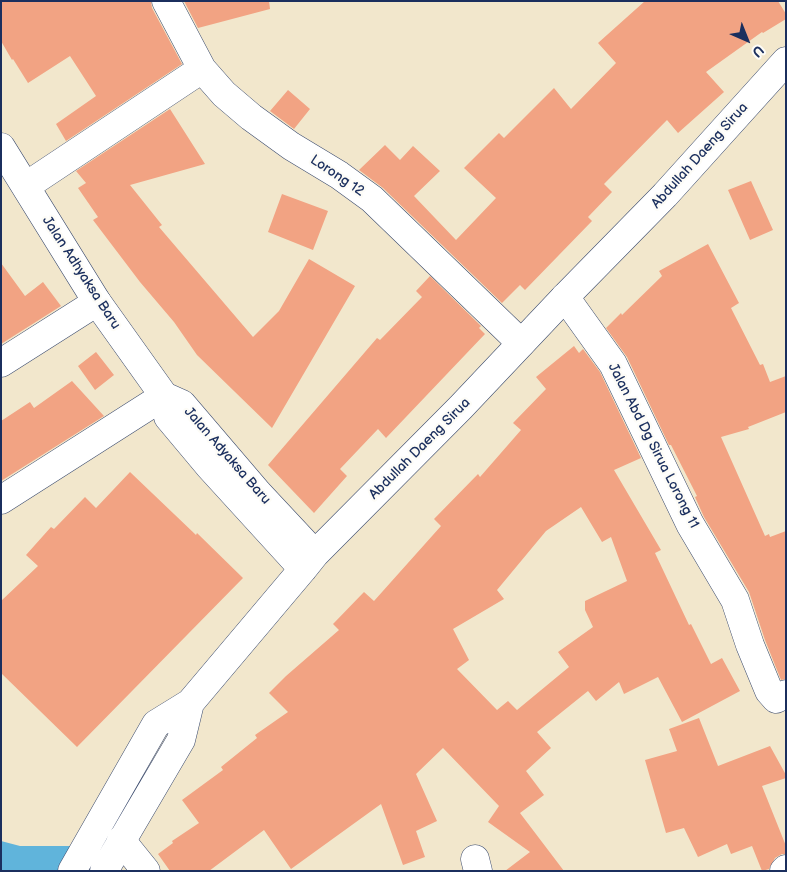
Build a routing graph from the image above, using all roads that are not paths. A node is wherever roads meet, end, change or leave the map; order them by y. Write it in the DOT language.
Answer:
graph roads {
  1 [pos="166,1"];
  2 [pos="786,61"];
  3 [pos="202,69"];
  4 [pos="1,147"];
  5 [pos="26,186"];
  6 [pos="565,297"];
  7 [pos="97,302"];
  8 [pos="521,343"];
  9 [pos="1,363"];
  10 [pos="164,396"];
  11 [pos="1,500"];
  12 [pos="309,562"];
  13 [pos="786,694"];
  14 [pos="190,703"];
  15 [pos="121,840"];
  16 [pos="72,871"];
  17 [pos="104,871"];
  18 [pos="146,871"];
  1 -- 3 [label="street, Lorong 12"];
  2 -- 6 [label="street, Abdullah Daeng Sirua"];
  3 -- 5 [label="street"];
  3 -- 8 [label="street, Lorong 12"];
  4 -- 5 [label="street, Jalan Adhyaksa Baru"];
  5 -- 7 [label="street, Jalan Adhyaksa Baru"];
  6 -- 8 [label="street, Abdullah Daeng Sirua"];
  6 -- 13 [label="street, Jalan Abd Dg Sirua Lorong 11"];
  7 -- 9 [label="street"];
  7 -- 10 [label="street, Jalan Adhyaksa Baru"];
  8 -- 12 [label="street, Abdullah Daeng Sirua"];
  10 -- 11 [label="street"];
  10 -- 12 [label="street, Jalan Adyaksa Baru"];
  12 -- 14 [label="street, Abdullah Daeng Sirua"];
  14 -- 15 [label="street, Abdullah Daeng Sirua"];
  14 -- 16 [label="street"];
  15 -- 17 [label="street, Abdullah Daeng Sirua"];
  15 -- 18 [label="street"];
}
